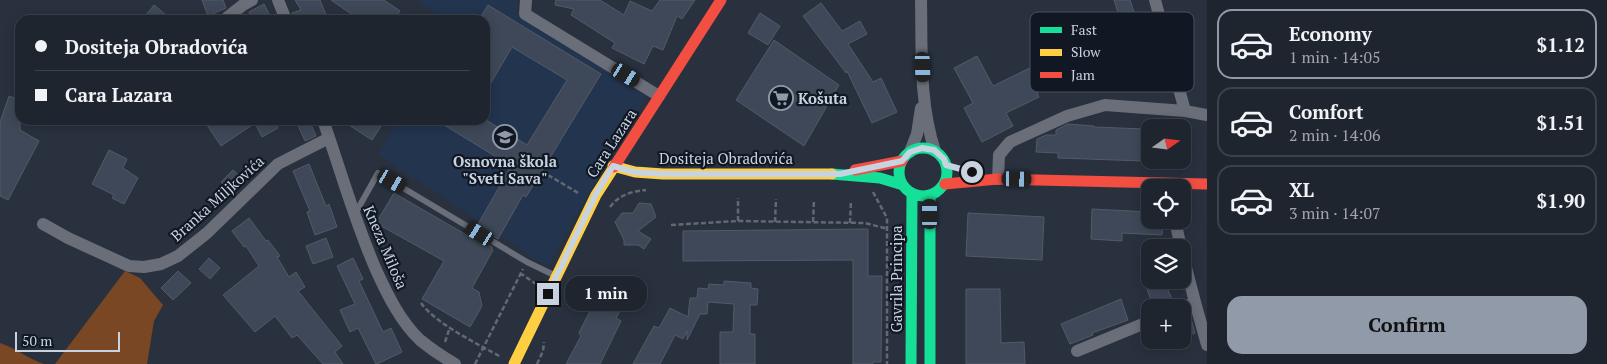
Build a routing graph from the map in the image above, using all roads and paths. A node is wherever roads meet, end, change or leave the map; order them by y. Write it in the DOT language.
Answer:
graph roads {
  1 [pos="252,0"];
  2 [pos="278,0"];
  3 [pos="526,0"];
  4 [pos="721,0"];
  5 [pos="921,0"];
  6 [pos="230,15"];
  7 [pos="284,15"];
  8 [pos="924,86"];
  9 [pos="1180,92"];
  10 [pos="659,96"];
  11 [pos="1185,112"];
  12 [pos="1207,115"];
  13 [pos="325,125"];
  14 [pos="329,138"];
  15 [pos="934,150"];
  16 [pos="906,156"];
  17 [pos="613,166"];
  18 [pos="955,167"];
  19 [pos="840,174"];
  20 [pos="548,175"];
  21 [pos="872,177"];
  22 [pos="998,179"];
  23 [pos="945,184"];
  24 [pos="1141,184"];
  25 [pos="1191,184"];
  26 [pos="1207,184"];
  27 [pos="903,185"];
  28 [pos="654,189"];
  29 [pos="912,194"];
  30 [pos="930,195"];
  31 [pos="738,198"];
  32 [pos="776,199"];
  33 [pos="814,200"];
  34 [pos="851,200"];
  35 [pos="592,202"];
  36 [pos="354,216"];
  37 [pos="738,221"];
  38 [pos="775,222"];
  39 [pos="813,222"];
  40 [pos="850,223"];
  41 [pos="42,224"];
  42 [pos="671,225"];
  43 [pos="888,229"];
  44 [pos="528,262"];
  45 [pos="557,277"];
  46 [pos="1191,287"];
  47 [pos="1195,302"];
  48 [pos="421,303"];
  49 [pos="1191,304"];
  50 [pos="1141,324"];
  51 [pos="547,335"];
  52 [pos="1207,345"];
  53 [pos="482,346"];
  54 [pos="1077,351"];
  55 [pos="503,358"];
  56 [pos="455,364"];
  57 [pos="475,364"];
  58 [pos="514,364"];
  59 [pos="537,364"];
  60 [pos="887,364"];
  61 [pos="911,364"];
  62 [pos="930,364"];
  1 -- 6 [label="street"];
  2 -- 7 [label="street"];
  3 -- 10 [label="street"];
  4 -- 10 [label="street, Cara Lazara"];
  5 -- 8 [label="street"];
  8 -- 15 [label="street"];
  8 -- 16 [label="street"];
  9 -- 11 [label="street"];
  10 -- 17 [label="street, Cara Lazara"];
  11 -- 12 [label="street"];
  11 -- 22 [label="street"];
  13 -- 14 [label="street, Kneza Miloša"];
  14 -- 36 [label="street, Kneza Miloša"];
  14 -- 41 [label="street, Branka Miljkovića"];
  15 -- 16 [label="street"];
  15 -- 18 [label="street"];
  16 -- 19 [label="street, Dositeja Obradovića"];
  16 -- 27 [label="street"];
  17 -- 19 [label="street, Dositeja Obradovića"];
  17 -- 35 [label="street, Cara Lazara"];
  18 -- 22 [label="street"];
  18 -- 23 [label="street"];
  19 -- 21 [label="street, Dositeja Obradovića"];
  20 -- 35 [label="path"];
  21 -- 27 [label="street, Dositeja Obradovića"];
  21 -- 43 [label="path"];
  22 -- 23 [label="street"];
  22 -- 24 [label="street"];
  23 -- 30 [label="street"];
  25 -- 26 [label="street"];
  27 -- 29 [label="street"];
  28 -- 35 [label="path"];
  29 -- 30 [label="street"];
  29 -- 61 [label="street, Gavrila Principa"];
  30 -- 62 [label="street"];
  31 -- 37 [label="path"];
  32 -- 38 [label="path"];
  33 -- 39 [label="path"];
  34 -- 40 [label="path"];
  35 -- 45 [label="street, Cara Lazara"];
  36 -- 44 [label="lane"];
  36 -- 56 [label="street, Kneza Miloša"];
  37 -- 38 [label="path"];
  37 -- 42 [label="path"];
  38 -- 39 [label="path"];
  39 -- 40 [label="path"];
  40 -- 43 [label="path"];
  43 -- 60 [label="path"];
  44 -- 45 [label="lane"];
  44 -- 53 [label="path"];
  45 -- 58 [label="street, Cara Lazara"];
  46 -- 47 [label="street"];
  47 -- 49 [label="street"];
  47 -- 52 [label="street"];
  48 -- 53 [label="path"];
  50 -- 54 [label="street"];
  51 -- 59 [label="path"];
  53 -- 55 [label="path"];
  53 -- 57 [label="path"];
}
